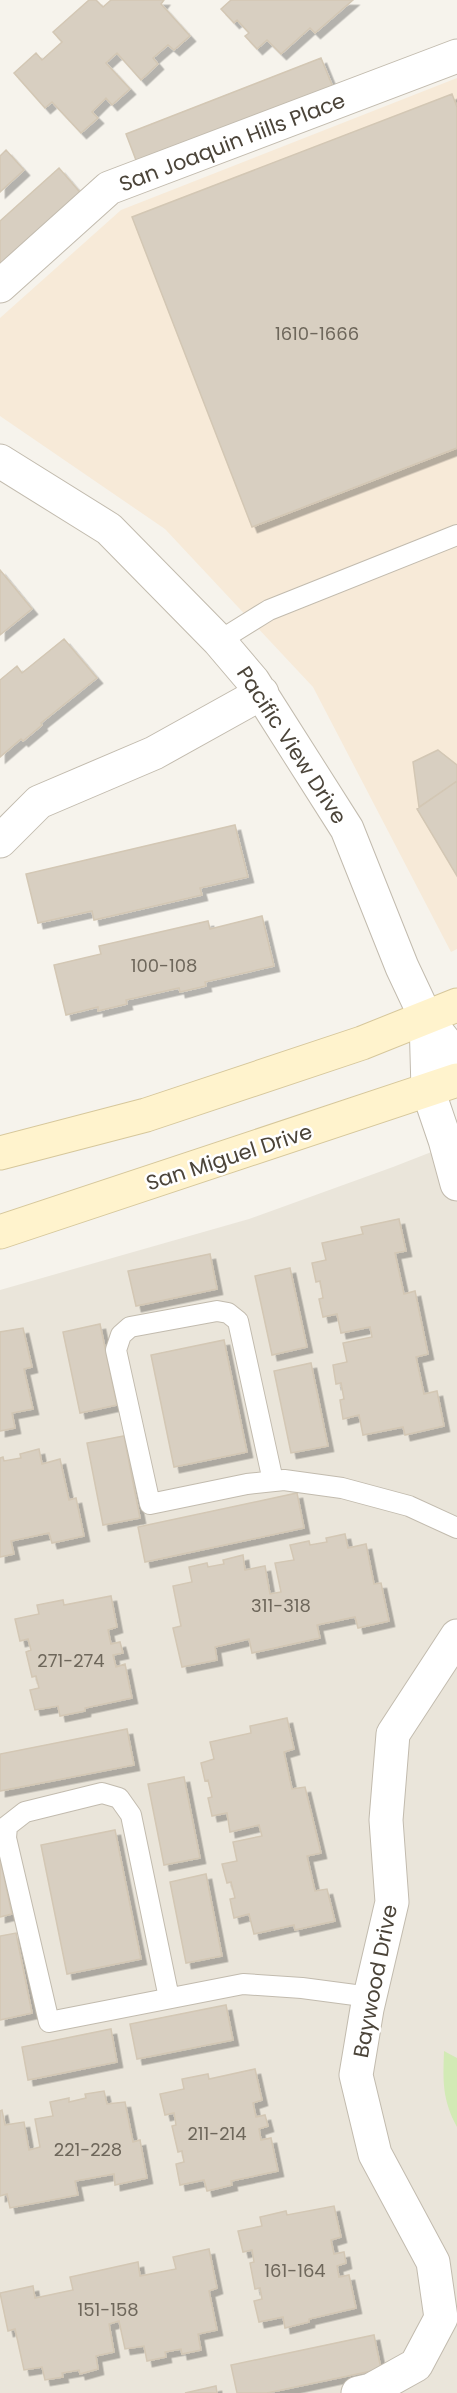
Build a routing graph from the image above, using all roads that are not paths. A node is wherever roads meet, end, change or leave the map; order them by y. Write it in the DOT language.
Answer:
graph roads {
  1 [pos="457,56"];
  2 [pos="0,286"];
  3 [pos="0,461"];
  4 [pos="457,535"];
  5 [pos="219,640"];
  6 [pos="262,693"];
  7 [pos="0,841"];
  8 [pos="457,1005"];
  9 [pos="426,1018"];
  10 [pos="457,1057"];
  11 [pos="442,1085"];
  12 [pos="0,1153"];
  13 [pos="457,1184"];
  14 [pos="0,1232"];
  15 [pos="273,1481"];
  16 [pos="457,1528"];
  17 [pos="457,1636"];
  18 [pos="370,1997"];
  19 [pos="170,1998"];
  20 [pos="358,2393"];
  1 -- 2 [label="street, San Joaquin Hills Place"];
  3 -- 5 [label="street, Pacific View Drive"];
  4 -- 5 [label="lane"];
  5 -- 6 [label="street, Pacific View Drive"];
  6 -- 7 [label="street"];
  6 -- 9 [label="street, Pacific View Drive"];
  8 -- 9 [label="main road"];
  9 -- 10 [label="street"];
  9 -- 11 [label="street"];
  9 -- 12 [label="main road"];
  11 -- 13 [label="street"];
  11 -- 14 [label="main road, San Miguel Drive"];
  15 -- 15 [label="lane"];
  15 -- 16 [label="lane"];
  17 -- 18 [label="street, Baywood Drive"];
  18 -- 19 [label="lane"];
  18 -- 20 [label="street, Baywood Drive"];
  19 -- 19 [label="lane"];
}
